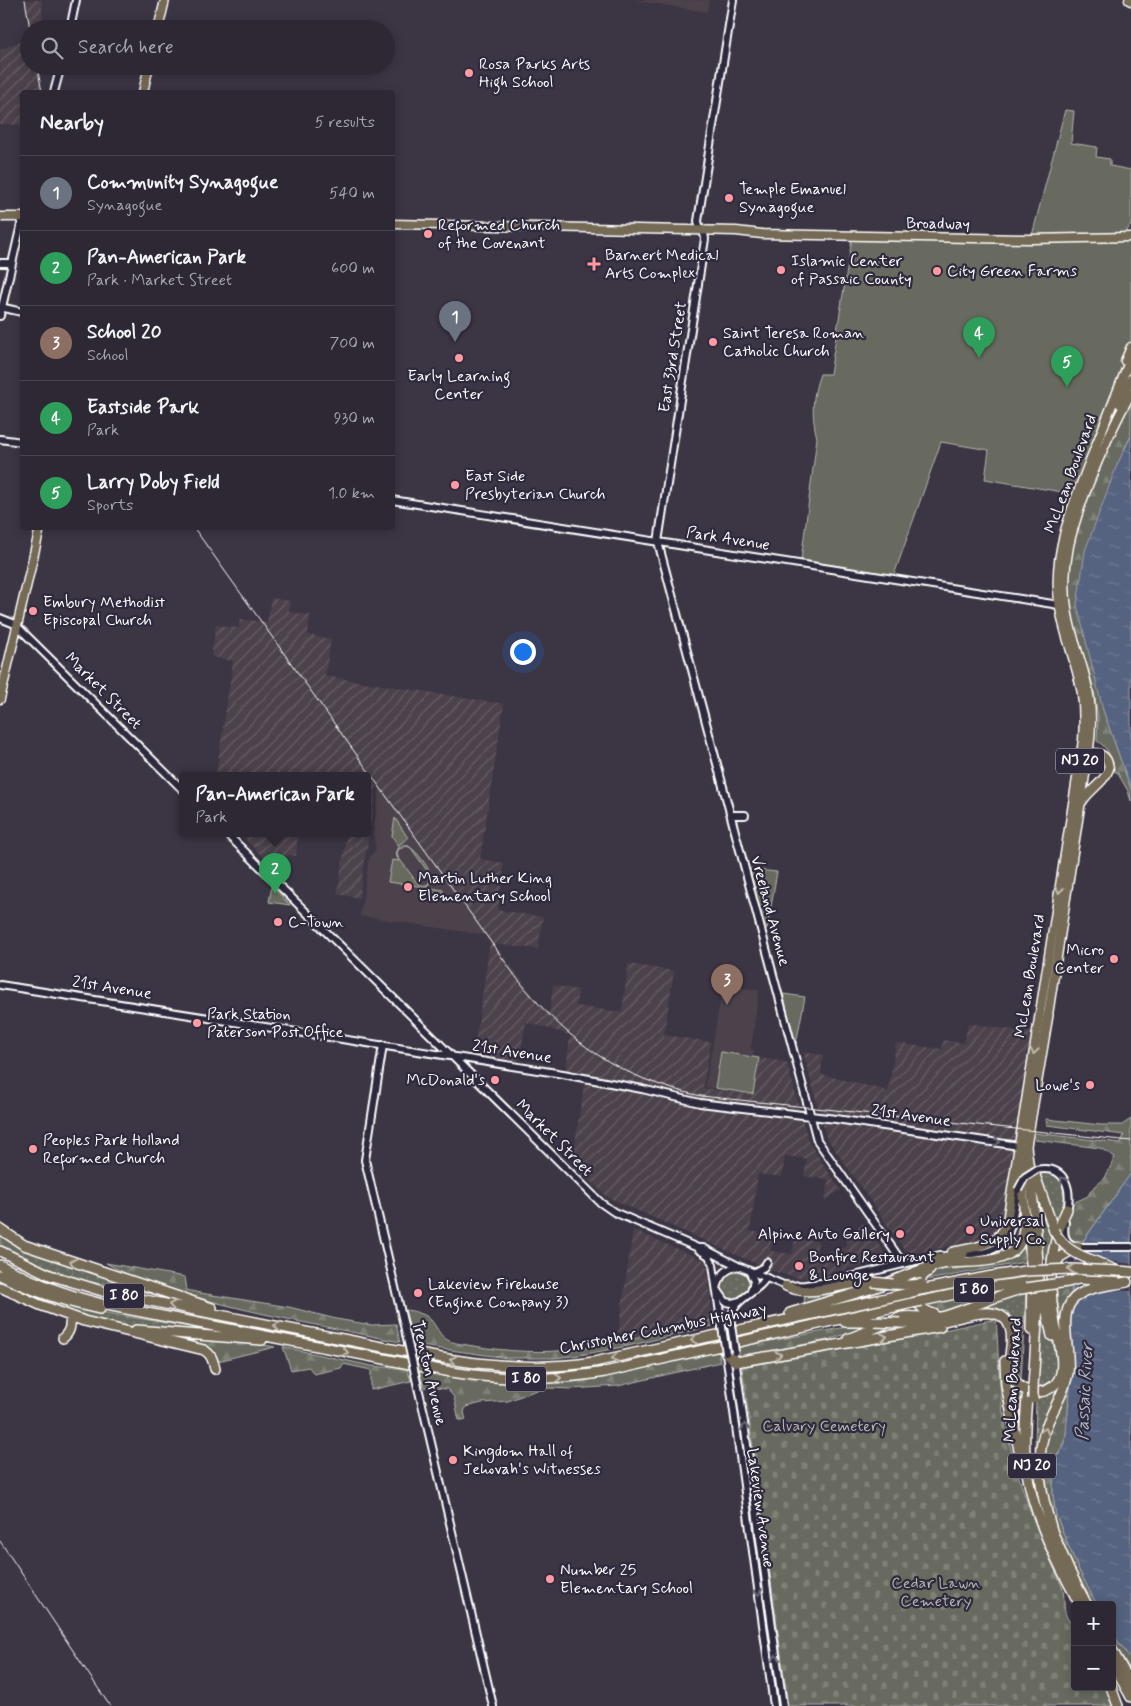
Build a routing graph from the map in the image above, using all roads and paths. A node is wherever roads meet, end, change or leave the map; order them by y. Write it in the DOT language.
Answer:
graph roads {
  1 [pos="76,0"];
  2 [pos="165,0"];
  3 [pos="733,0"];
  4 [pos="72,20"];
  5 [pos="160,20"];
  6 [pos="59,75"];
  7 [pos="147,75"];
  8 [pos="55,90"];
  9 [pos="143,90"];
  10 [pos="0,217"];
  11 [pos="20,218"];
  12 [pos="395,224"];
  13 [pos="20,227"];
  14 [pos="704,231"];
  15 [pos="1130,236"];
  16 [pos="0,263"];
  17 [pos="12,264"];
  18 [pos="1,307"];
  19 [pos="20,312"];
  20 [pos="0,316"];
  21 [pos="1131,347"];
  22 [pos="1131,357"];
  23 [pos="1131,379"];
  24 [pos="1120,385"];
  25 [pos="1131,394"];
  26 [pos="0,438"];
  27 [pos="1107,439"];
  28 [pos="20,442"];
  29 [pos="395,500"];
  30 [pos="40,530"];
  31 [pos="658,542"];
  32 [pos="1059,605"];
  33 [pos="0,618"];
  34 [pos="17,626"];
  35 [pos="0,699"];
  36 [pos="1088,753"];
  37 [pos="1081,757"];
  38 [pos="179,786"];
  39 [pos="1080,806"];
  40 [pos="731,815"];
  41 [pos="745,816"];
  42 [pos="230,837"];
  43 [pos="0,984"];
  44 [pos="1048,1015"];
  45 [pos="382,1045"];
  46 [pos="453,1056"];
  47 [pos="811,1116"];
  48 [pos="1028,1136"];
  49 [pos="1019,1146"];
  50 [pos="1021,1175"];
  51 [pos="1067,1209"];
  52 [pos="0,1229"];
  53 [pos="1077,1247"];
  54 [pos="1131,1247"];
  55 [pos="698,1248"];
  56 [pos="0,1251"];
  57 [pos="947,1253"];
  58 [pos="963,1254"];
  59 [pos="720,1256"];
  60 [pos="767,1262"];
  61 [pos="905,1263"];
  62 [pos="941,1264"];
  63 [pos="1038,1264"];
  64 [pos="0,1265"];
  65 [pos="738,1266"];
  66 [pos="1118,1271"];
  67 [pos="751,1272"];
  68 [pos="1131,1272"];
  69 [pos="0,1275"];
  70 [pos="1050,1275"];
  71 [pos="714,1277"];
  72 [pos="766,1278"];
  73 [pos="1129,1282"];
  74 [pos="1026,1285"];
  75 [pos="786,1286"];
  76 [pos="0,1287"];
  77 [pos="717,1289"];
  78 [pos="910,1289"];
  79 [pos="862,1291"];
  80 [pos="751,1292"];
  81 [pos="740,1301"];
  82 [pos="1053,1303"];
  83 [pos="990,1313"];
  84 [pos="948,1315"];
  85 [pos="70,1316"];
  86 [pos="254,1321"];
  87 [pos="830,1322"];
  88 [pos="758,1326"];
  89 [pos="226,1327"];
  90 [pos="108,1328"];
  91 [pos="63,1338"];
  92 [pos="298,1342"];
  93 [pos="1010,1346"];
  94 [pos="819,1348"];
  95 [pos="730,1353"];
  96 [pos="1068,1358"];
  97 [pos="736,1362"];
  98 [pos="1062,1367"];
  99 [pos="215,1369"];
  100 [pos="1031,1386"];
  101 [pos="1030,1398"];
  102 [pos="1039,1516"];
  103 [pos="1052,1530"];
  104 [pos="1055,1556"];
  105 [pos="1074,1601"];
  106 [pos="1078,1601"];
  107 [pos="1086,1601"];
  108 [pos="1116,1656"];
  109 [pos="1116,1657"];
  110 [pos="1116,1670"];
  111 [pos="1131,1679"];
  112 [pos="1131,1684"];
  113 [pos="1112,1691"];
  114 [pos="1131,1697"];
  115 [pos="493,1706"];
  116 [pos="774,1706"];
  117 [pos="783,1706"];
  118 [pos="1118,1706"];
  1 -- 4 [label="main road"];
  2 -- 5 [label="main road"];
  3 -- 14 [label="main road, East 33rd Street"];
  6 -- 8 [label="main road"];
  7 -- 9 [label="main road"];
  10 -- 11 [label="main road"];
  12 -- 14 [label="main road, Broadway"];
  13 -- 17 [label="main road"];
  14 -- 15 [label="main road, Broadway"];
  14 -- 31 [label="main road, East 33rd Street"];
  16 -- 17 [label="main road"];
  17 -- 18 [label="main road"];
  18 -- 19 [label="main road"];
  18 -- 20 [label="main road"];
  21 -- 24 [label="main road"];
  22 -- 24 [label="main road, McLean Boulevard / NJ 20"];
  23 -- 27 [label="main road"];
  24 -- 32 [label="main road, McLean Boulevard / NJ 20"];
  25 -- 27 [label="main road, McLean Boulevard / NJ 20"];
  26 -- 28 [label="main road"];
  27 -- 36 [label="main road, McLean Boulevard / NJ 20"];
  29 -- 31 [label="main road, Park Avenue"];
  30 -- 34 [label="main road"];
  31 -- 32 [label="main road, Park Avenue"];
  31 -- 40 [label="main road, Vreeland Avenue"];
  32 -- 37 [label="main road, McLean Boulevard / NJ 20"];
  33 -- 34 [label="main road, Market Street"];
  34 -- 35 [label="main road"];
  34 -- 38 [label="main road, Market Street"];
  36 -- 37 [label="main road"];
  36 -- 39 [label="main road, McLean Boulevard / NJ 20"];
  36 -- 39 [label="main road"];
  37 -- 49 [label="main road, McLean Boulevard / NJ 20, one-way"];
  39 -- 44 [label="main road, McLean Boulevard / NJ 20"];
  40 -- 41 [label="main road"];
  40 -- 47 [label="main road, Vreeland Avenue"];
  42 -- 46 [label="main road, Market Street"];
  43 -- 45 [label="main road, 21st Avenue"];
  44 -- 48 [label="highway, McLean Boulevard / NJ 20"];
  45 -- 46 [label="main road, 21st Avenue"];
  45 -- 115 [label="main road, Trenton Avenue, bridge"];
  46 -- 47 [label="main road, 21st Avenue"];
  46 -- 55 [label="main road, Market Street"];
  47 -- 49 [label="main road, 21st Avenue, one-way"];
  47 -- 61 [label="main road, Vreeland Avenue"];
  48 -- 63 [label="highway, McLean Boulevard / NJ 20"];
  48 -- 66 [label="highway, bridge"];
  49 -- 50 [label="highway, McLean Boulevard / NJ 20"];
  49 -- 57 [label="main road"];
  50 -- 62 [label="highway"];
  50 -- 100 [label="highway, McLean Boulevard / NJ 20"];
  51 -- 53 [label="main road"];
  51 -- 58 [label="main road, Market Street, one-way, bridge"];
  51 -- 70 [label="highway"];
  86 -- 52 [label="highway, one-way"];
  53 -- 54 [label="main road"];
  53 -- 70 [label="highway"];
  55 -- 59 [label="main road, Market Street"];
  55 -- 71 [label="main road"];
  86 -- 56 [label="highway, Christopher Columbus Highway / I 80, one-way"];
  57 -- 58 [label="main road, Market Street"];
  57 -- 61 [label="main road, Market Street"];
  58 -- 79 [label="highway"];
  59 -- 65 [label="main road, Market Street"];
  59 -- 71 [label="main road, Lakeview Avenue"];
  60 -- 67 [label="main road"];
  61 -- 75 [label="main road, Market Street"];
  62 -- 79 [label="highway"];
  62 -- 84 [label="highway"];
  63 -- 98 [label="highway"];
  63 -- 100 [label="highway, McLean Boulevard / NJ 20"];
  64 -- 89 [label="highway, Christopher Columbus Highway / I 80"];
  65 -- 67 [label="main road, Market Street"];
  65 -- 77 [label="main road"];
  66 -- 68 [label="highway, Christopher Columbus Highway / I 80"];
  66 -- 78 [label="highway, Christopher Columbus Highway / I 80, one-way, bridge"];
  67 -- 72 [label="main road, Market Street"];
  67 -- 80 [label="main road"];
  69 -- 89 [label="highway"];
  70 -- 82 [label="highway"];
  71 -- 77 [label="main road, Lakeview Avenue"];
  72 -- 75 [label="main road, Market Street"];
  72 -- 80 [label="main road, Lakeview Avenue"];
  73 -- 74 [label="highway, bridge"];
  73 -- 96 [label="highway"];
  74 -- 84 [label="highway"];
  74 -- 87 [label="highway, Christopher Columbus Highway / I 80, bridge"];
  75 -- 78 [label="highway, bridge"];
  76 -- 85 [label="highway"];
  77 -- 81 [label="main road"];
  77 -- 95 [label="main road, Lakeview Avenue, bridge"];
  78 -- 88 [label="highway, Christopher Columbus Highway / I 80"];
  79 -- 88 [label="highway"];
  80 -- 81 [label="main road, Lakeview Avenue"];
  81 -- 95 [label="main road, Lakeview Avenue, bridge"];
  82 -- 96 [label="highway"];
  82 -- 98 [label="highway"];
  83 -- 87 [label="highway, bridge"];
  83 -- 93 [label="highway"];
  94 -- 83 [label="highway, one-way"];
  84 -- 94 [label="highway"];
  85 -- 90 [label="highway"];
  85 -- 91 [label="highway"];
  88 -- 86 [label="highway, Christopher Columbus Highway / I 80, one-way"];
  92 -- 87 [label="highway, Christopher Columbus Highway / I 80, one-way"];
  89 -- 92 [label="highway, Christopher Columbus Highway / I 80"];
  90 -- 92 [label="highway"];
  90 -- 99 [label="highway"];
  93 -- 98 [label="highway"];
  93 -- 102 [label="highway"];
  97 -- 94 [label="highway, one-way"];
  95 -- 97 [label="highway"];
  95 -- 116 [label="main road, Lakeview Avenue, one-way"];
  103 -- 96 [label="highway, one-way"];
  117 -- 97 [label="main road, Lakeview Avenue, one-way"];
  100 -- 101 [label="highway, McLean Boulevard / NJ 20, bridge"];
  101 -- 102 [label="highway, McLean Boulevard / NJ 20"];
  101 -- 103 [label="highway, McLean Boulevard / NJ 20"];
  102 -- 104 [label="highway, McLean Boulevard / NJ 20"];
  103 -- 107 [label="highway, McLean Boulevard / NJ 20"];
  104 -- 105 [label="highway"];
  104 -- 106 [label="highway, McLean Boulevard / NJ 20"];
  108 -- 111 [label="highway"];
  109 -- 112 [label="highway"];
  110 -- 114 [label="highway"];
  113 -- 118 [label="highway"];
}
